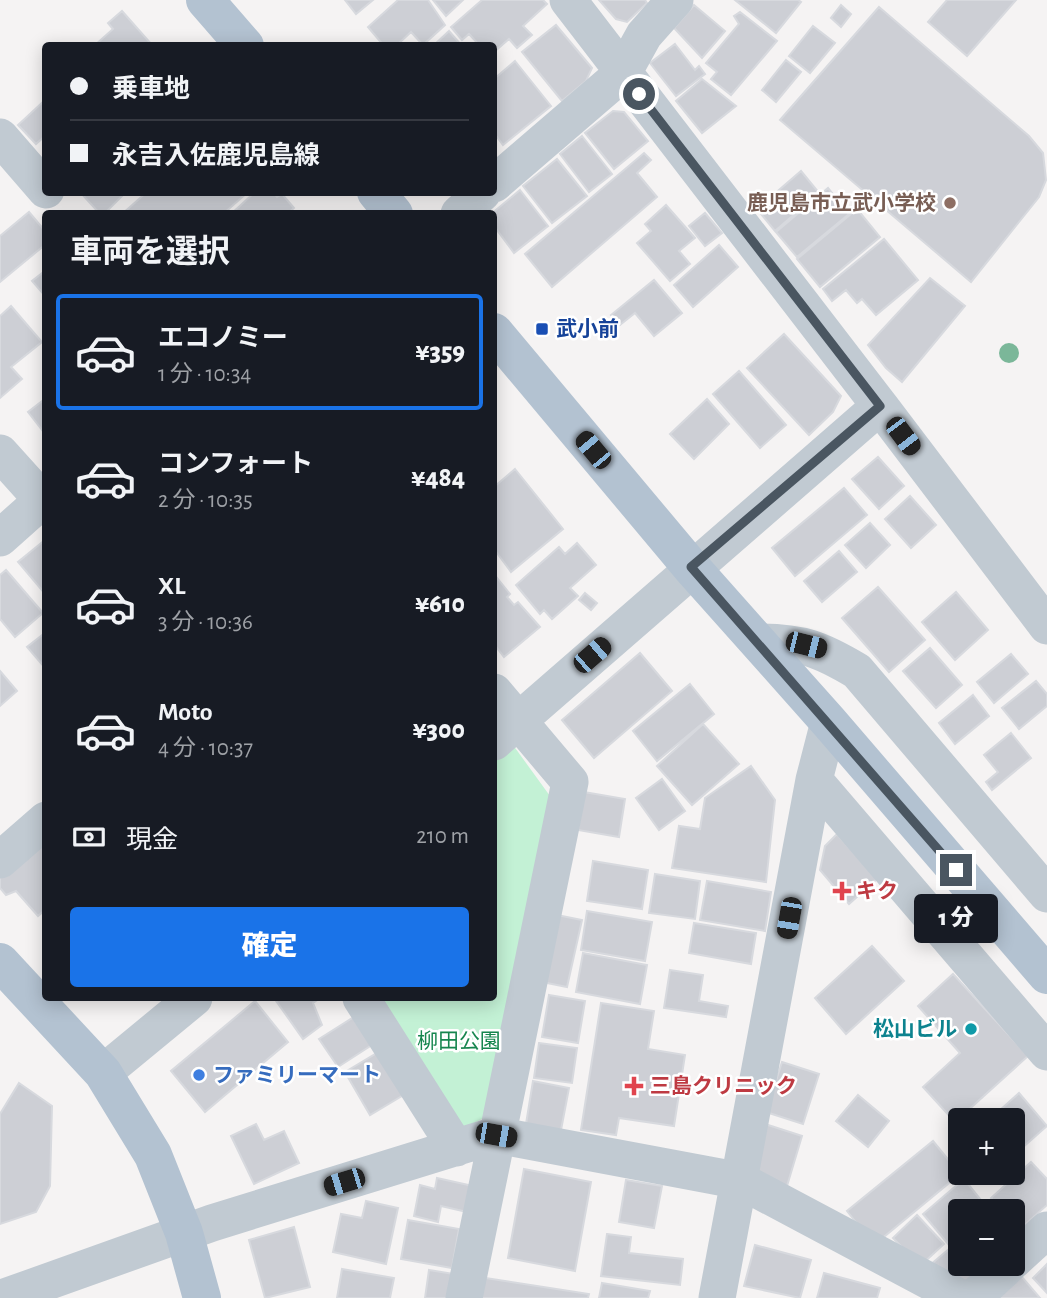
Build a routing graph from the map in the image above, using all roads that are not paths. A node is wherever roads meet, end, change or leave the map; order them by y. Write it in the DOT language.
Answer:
graph roads {
  1 [pos="205,0"];
  2 [pos="568,0"];
  3 [pos="675,0"];
  4 [pos="242,42"];
  5 [pos="623,73"];
  6 [pos="0,137"];
  7 [pos="497,181"];
  8 [pos="42,185"];
  9 [pos="51,196"];
  10 [pos="479,196"];
  11 [pos="63,210"];
  12 [pos="463,210"];
  13 [pos="497,336"];
  14 [pos="880,406"];
  15 [pos="0,453"];
  16 [pos="42,498"];
  17 [pos="42,502"];
  18 [pos="0,538"];
  19 [pos="691,567"];
  20 [pos="1047,626"];
  21 [pos="758,642"];
  22 [pos="497,702"];
  23 [pos="830,722"];
  24 [pos="506,731"];
  25 [pos="814,780"];
  26 [pos="42,823"];
  27 [pos="0,860"];
  28 [pos="1047,894"];
  29 [pos="0,961"];
  30 [pos="1047,975"];
  31 [pos="190,1001"];
  32 [pos="363,1001"];
  33 [pos="1047,1052"];
  34 [pos="103,1073"];
  35 [pos="496,1135"];
  36 [pos="456,1148"];
  37 [pos="741,1181"];
  38 [pos="1047,1230"];
  39 [pos="184,1233"];
  40 [pos="1025,1250"];
  41 [pos="997,1276"];
  42 [pos="2,1298"];
  43 [pos="202,1298"];
  44 [pos="464,1298"];
  45 [pos="717,1298"];
  46 [pos="961,1298"];
  47 [pos="973,1298"];
  1 -- 4 [label="main road"];
  2 -- 5 [label="street"];
  3 -- 5 [label="street"];
  5 -- 7 [label="street"];
  5 -- 14 [label="street"];
  6 -- 8 [label="street"];
  9 -- 11 [label="street"];
  10 -- 12 [label="street"];
  13 -- 19 [label="main road"];
  14 -- 19 [label="street"];
  14 -- 20 [label="street"];
  15 -- 16 [label="street"];
  17 -- 18 [label="street"];
  19 -- 21 [label="main road"];
  19 -- 24 [label="street"];
  21 -- 23 [label="main road"];
  21 -- 28 [label="street"];
  22 -- 24 [label="street"];
  23 -- 25 [label="street"];
  23 -- 30 [label="main road"];
  24 -- 35 [label="street"];
  25 -- 33 [label="street"];
  25 -- 37 [label="street"];
  26 -- 27 [label="street"];
  29 -- 34 [label="main road"];
  31 -- 34 [label="street"];
  32 -- 36 [label="street"];
  34 -- 39 [label="main road"];
  35 -- 36 [label="street"];
  35 -- 37 [label="street"];
  35 -- 44 [label="street"];
  36 -- 39 [label="street"];
  37 -- 45 [label="street"];
  37 -- 46 [label="street"];
  38 -- 40 [label="street"];
  39 -- 42 [label="street"];
  39 -- 43 [label="main road"];
  41 -- 47 [label="street"];
}
